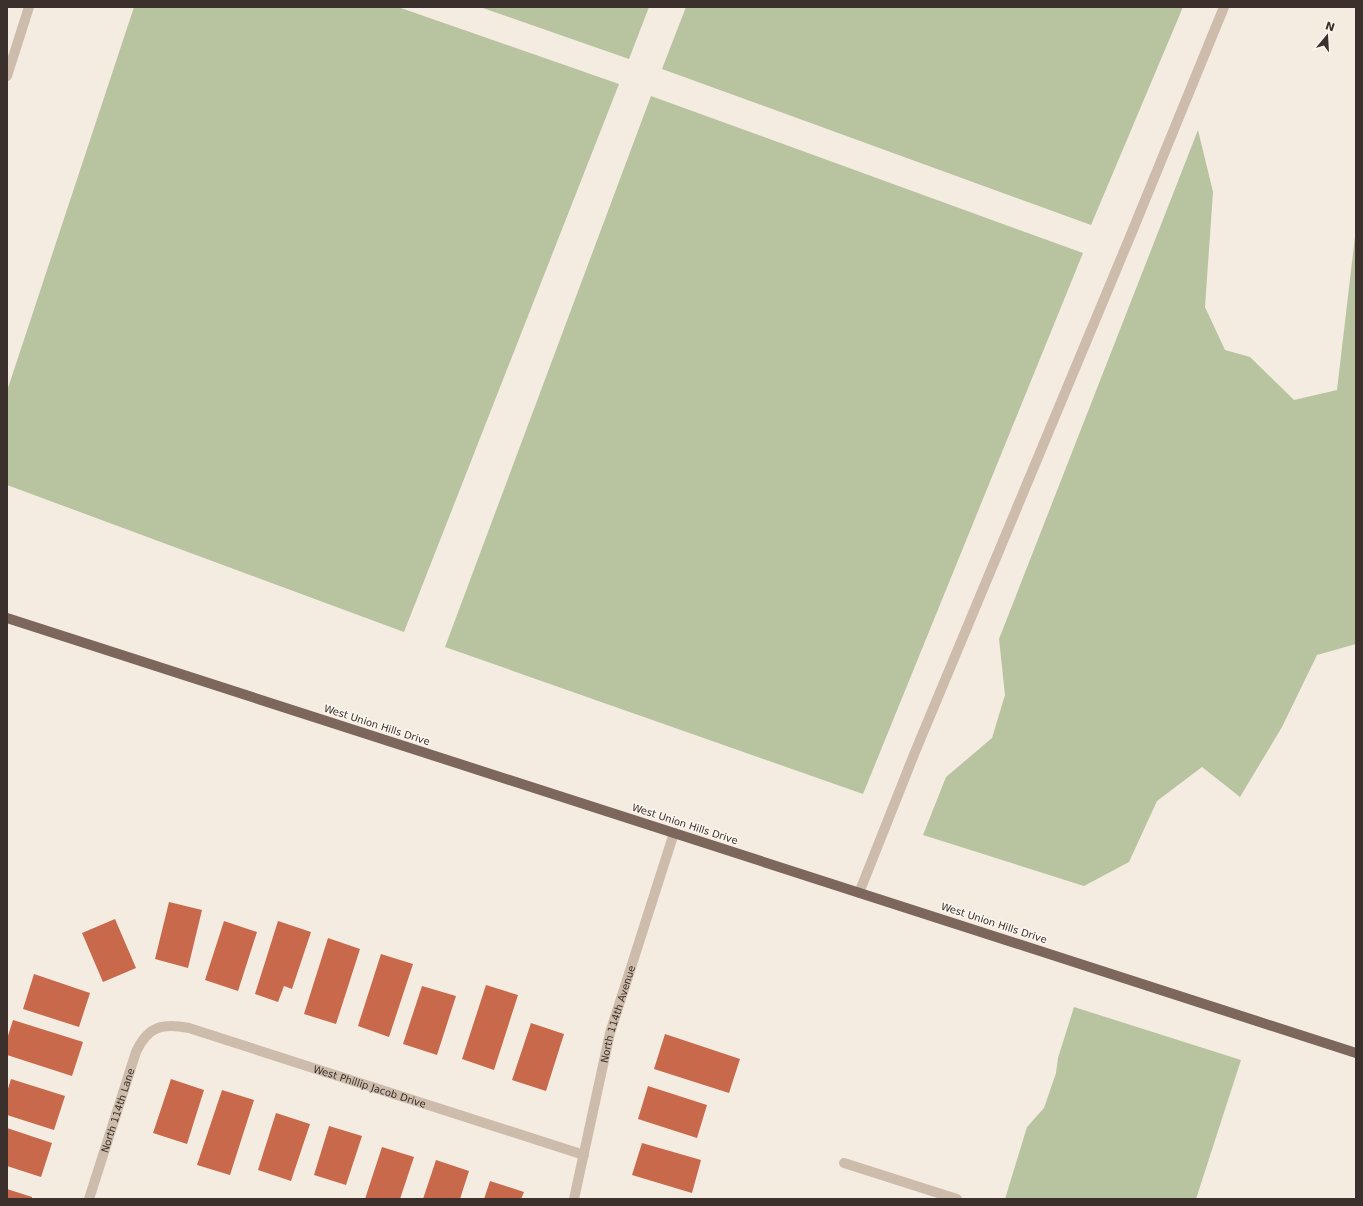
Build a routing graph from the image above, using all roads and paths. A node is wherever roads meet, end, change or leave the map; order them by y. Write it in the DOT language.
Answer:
graph roads {
  1 [pos="29,7"];
  2 [pos="1224,7"];
  3 [pos="7,76"];
  4 [pos="7,618"];
  5 [pos="674,833"];
  6 [pos="859,893"];
  7 [pos="156,1028"];
  8 [pos="1356,1052"];
  9 [pos="584,1155"];
  10 [pos="844,1163"];
  11 [pos="89,1199"];
  12 [pos="574,1199"];
  13 [pos="957,1199"];
  1 -- 3 [label="street"];
  2 -- 6 [label="street"];
  4 -- 5 [label="main road, West Union Hills Drive"];
  5 -- 6 [label="main road, West Union Hills Drive"];
  5 -- 9 [label="street, North 114th Avenue"];
  6 -- 8 [label="main road, West Union Hills Drive"];
  7 -- 9 [label="street, West Phillip Jacob Drive"];
  7 -- 11 [label="street, North 114th Lane"];
  9 -- 12 [label="street, North 114th Avenue"];
  10 -- 13 [label="street"];
}
